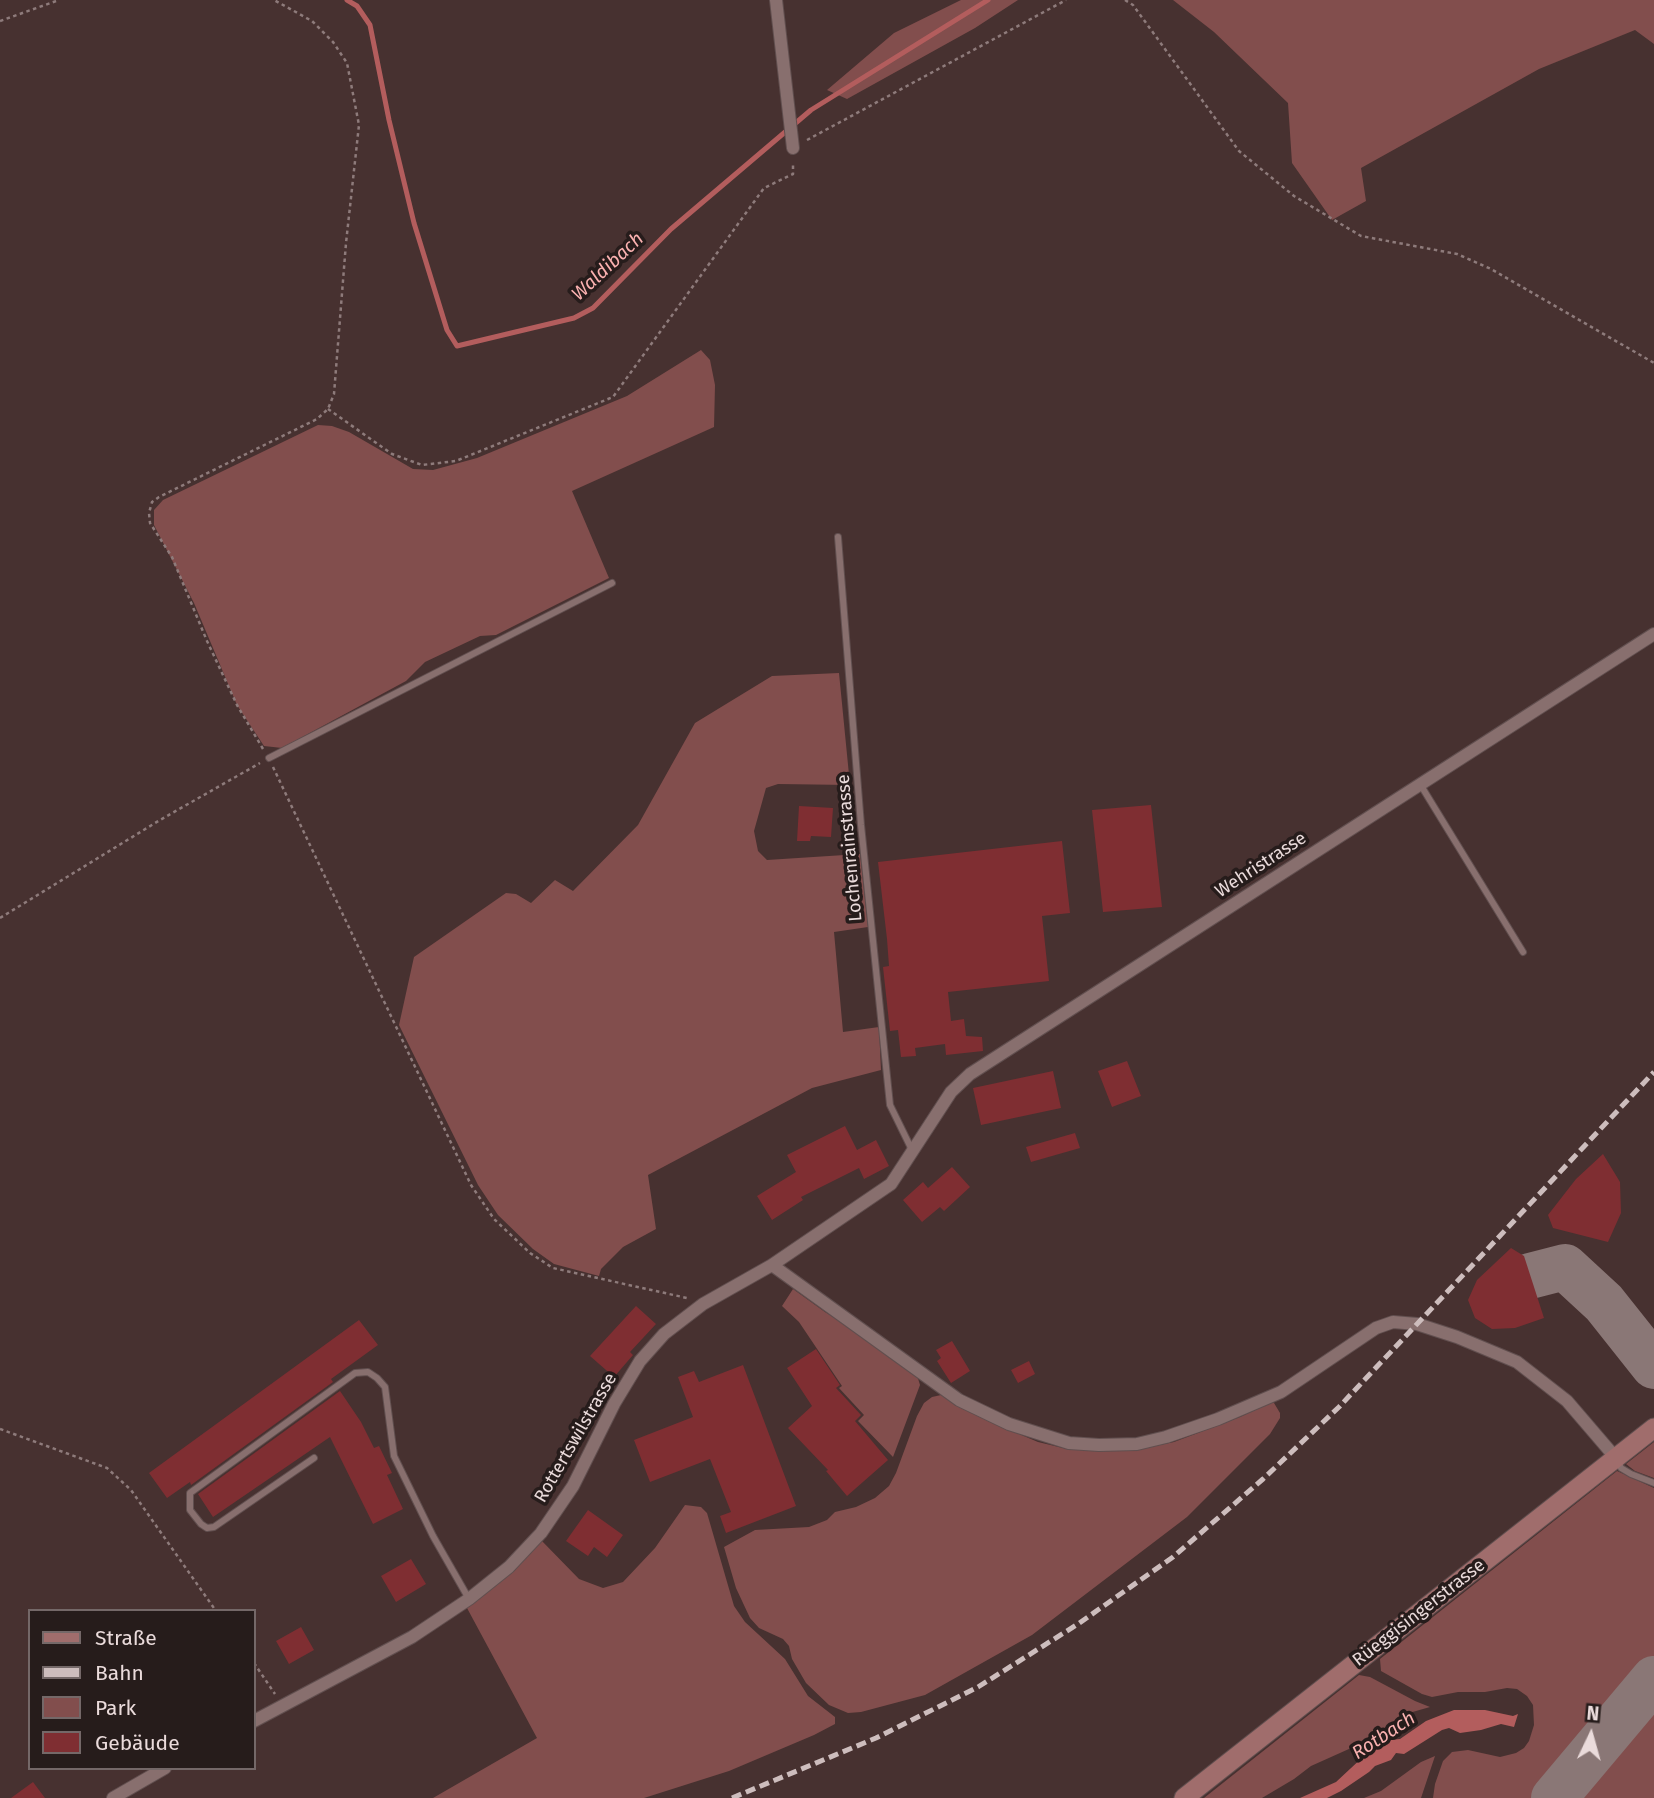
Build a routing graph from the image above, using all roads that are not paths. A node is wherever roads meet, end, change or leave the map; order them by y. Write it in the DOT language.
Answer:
graph roads {
  1 [pos="776,0"];
  2 [pos="793,148"];
  3 [pos="838,537"];
  4 [pos="612,583"];
  5 [pos="1654,634"];
  6 [pos="269,758"];
  7 [pos="1420,783"];
  8 [pos="1523,952"];
  9 [pos="912,1151"];
  10 [pos="772,1265"];
  11 [pos="1654,1428"];
  12 [pos="1615,1457"];
  13 [pos="314,1458"];
  14 [pos="1654,1483"];
  15 [pos="469,1600"];
  16 [pos="256,1720"];
  17 [pos="162,1770"];
  18 [pos="113,1798"];
  19 [pos="1184,1798"];
  1 -- 2 [label="street"];
  3 -- 9 [label="lane, Lochenrainstrasse"];
  4 -- 6 [label="lane"];
  5 -- 7 [label="street, Wehristrasse"];
  7 -- 8 [label="lane"];
  7 -- 9 [label="street, Wehristrasse"];
  9 -- 10 [label="street, Rottertswilstrasse"];
  10 -- 12 [label="street"];
  10 -- 15 [label="street, Rottertswilstrasse"];
  11 -- 12 [label="main road, Rüeggisingerstrasse"];
  12 -- 14 [label="lane"];
  12 -- 19 [label="main road, Rüeggisingerstrasse"];
  13 -- 15 [label="lane"];
  15 -- 16 [label="street, Rottertswilstrasse"];
  17 -- 18 [label="street"];
}
